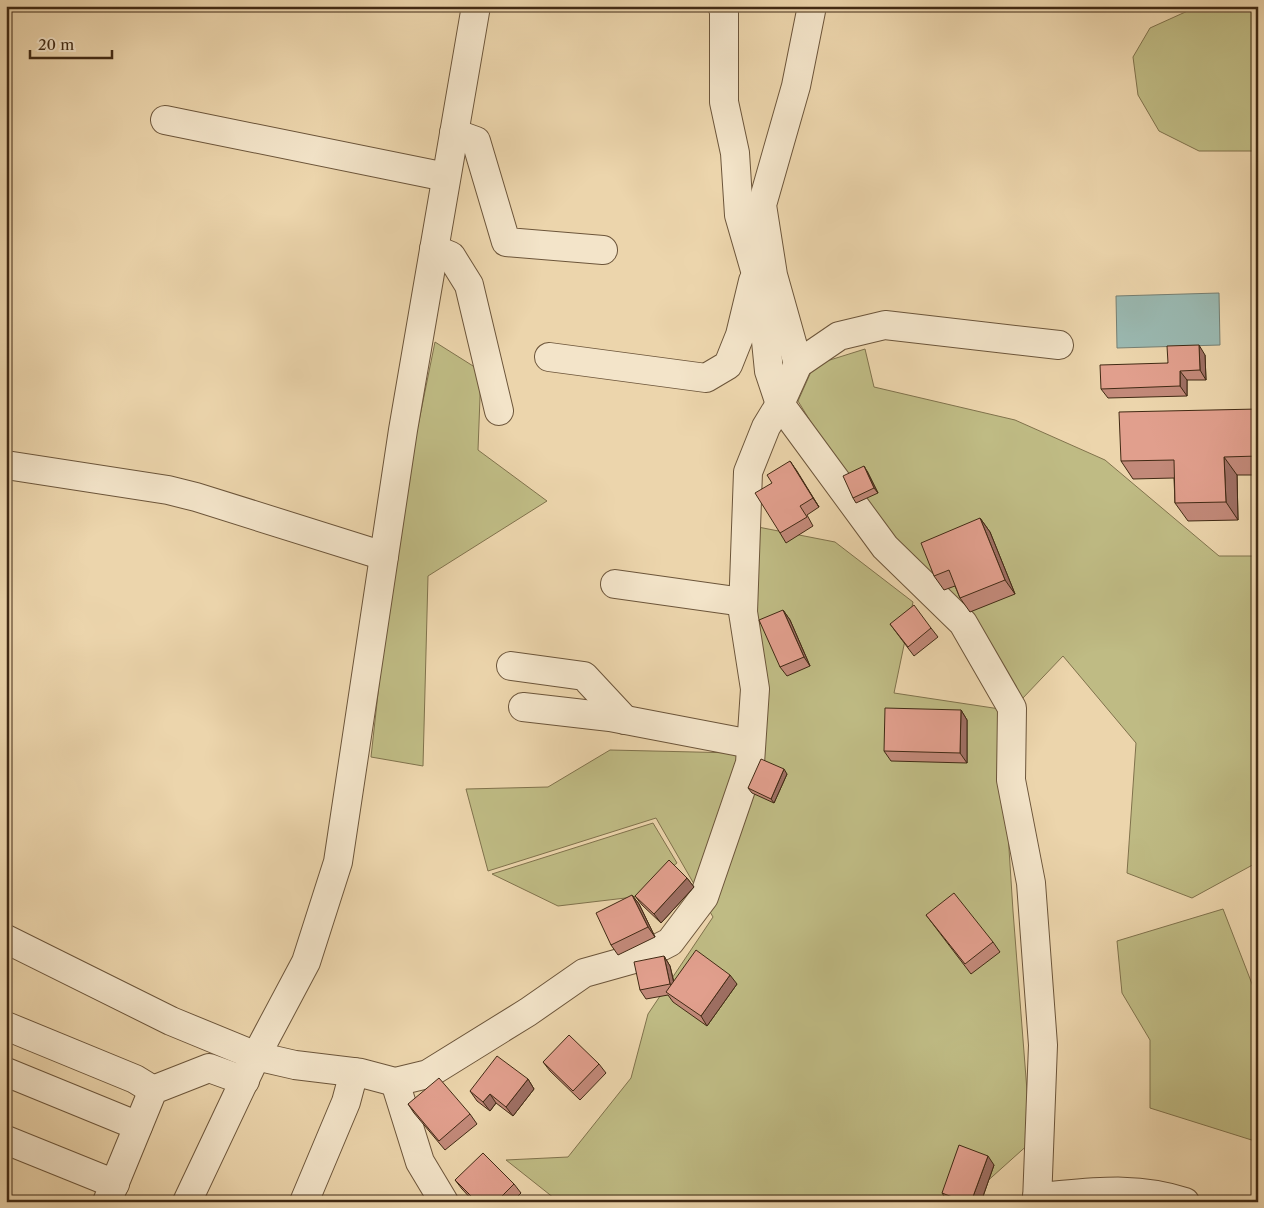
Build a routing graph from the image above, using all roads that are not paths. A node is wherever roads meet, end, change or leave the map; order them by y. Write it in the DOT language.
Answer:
graph roads {
  1 [pos="476,6"];
  2 [pos="722,6"];
  3 [pos="812,6"];
  4 [pos="165,120"];
  5 [pos="454,133"];
  6 [pos="446,177"];
  7 [pos="434,249"];
  8 [pos="603,250"];
  9 [pos="756,272"];
  10 [pos="1059,345"];
  11 [pos="549,357"];
  12 [pos="798,364"];
  13 [pos="780,404"];
  14 [pos="499,411"];
  15 [pos="6,465"];
  16 [pos="384,556"];
  17 [pos="615,584"];
  18 [pos="743,602"];
  19 [pos="511,666"];
  20 [pos="523,707"];
  21 [pos="625,720"];
  22 [pos="751,744"];
  23 [pos="6,939"];
  24 [pos="6,1026"];
  25 [pos="256,1056"];
  26 [pos="6,1072"];
  27 [pos="354,1072"];
  28 [pos="244,1081"];
  29 [pos="395,1082"];
  30 [pos="153,1090"];
  31 [pos="138,1126"];
  32 [pos="6,1140"];
  33 [pos="111,1193"];
  34 [pos="1037,1200"];
  35 [pos="187,1202"];
  36 [pos="304,1202"];
  37 [pos="444,1202"];
  38 [pos="1185,1202"];
  1 -- 5 [label="street"];
  2 -- 9 [label="street"];
  3 -- 12 [label="street"];
  4 -- 6 [label="street"];
  5 -- 6 [label="street"];
  5 -- 8 [label="street"];
  6 -- 7 [label="street"];
  7 -- 14 [label="street"];
  7 -- 16 [label="street"];
  9 -- 11 [label="street"];
  9 -- 13 [label="street"];
  10 -- 12 [label="street"];
  12 -- 13 [label="street"];
  13 -- 18 [label="street"];
  13 -- 34 [label="street"];
  15 -- 16 [label="street"];
  16 -- 25 [label="street"];
  17 -- 18 [label="street"];
  18 -- 22 [label="street"];
  19 -- 21 [label="street"];
  20 -- 21 [label="street"];
  21 -- 22 [label="street"];
  22 -- 29 [label="street"];
  23 -- 25 [label="street"];
  24 -- 30 [label="street"];
  25 -- 27 [label="street"];
  25 -- 28 [label="street"];
  26 -- 31 [label="street"];
  27 -- 29 [label="street"];
  27 -- 36 [label="street"];
  28 -- 30 [label="street"];
  28 -- 35 [label="street"];
  29 -- 37 [label="street"];
  30 -- 31 [label="street"];
  31 -- 33 [label="street"];
  32 -- 33 [label="street"];
  34 -- 38 [label="street"];
}
